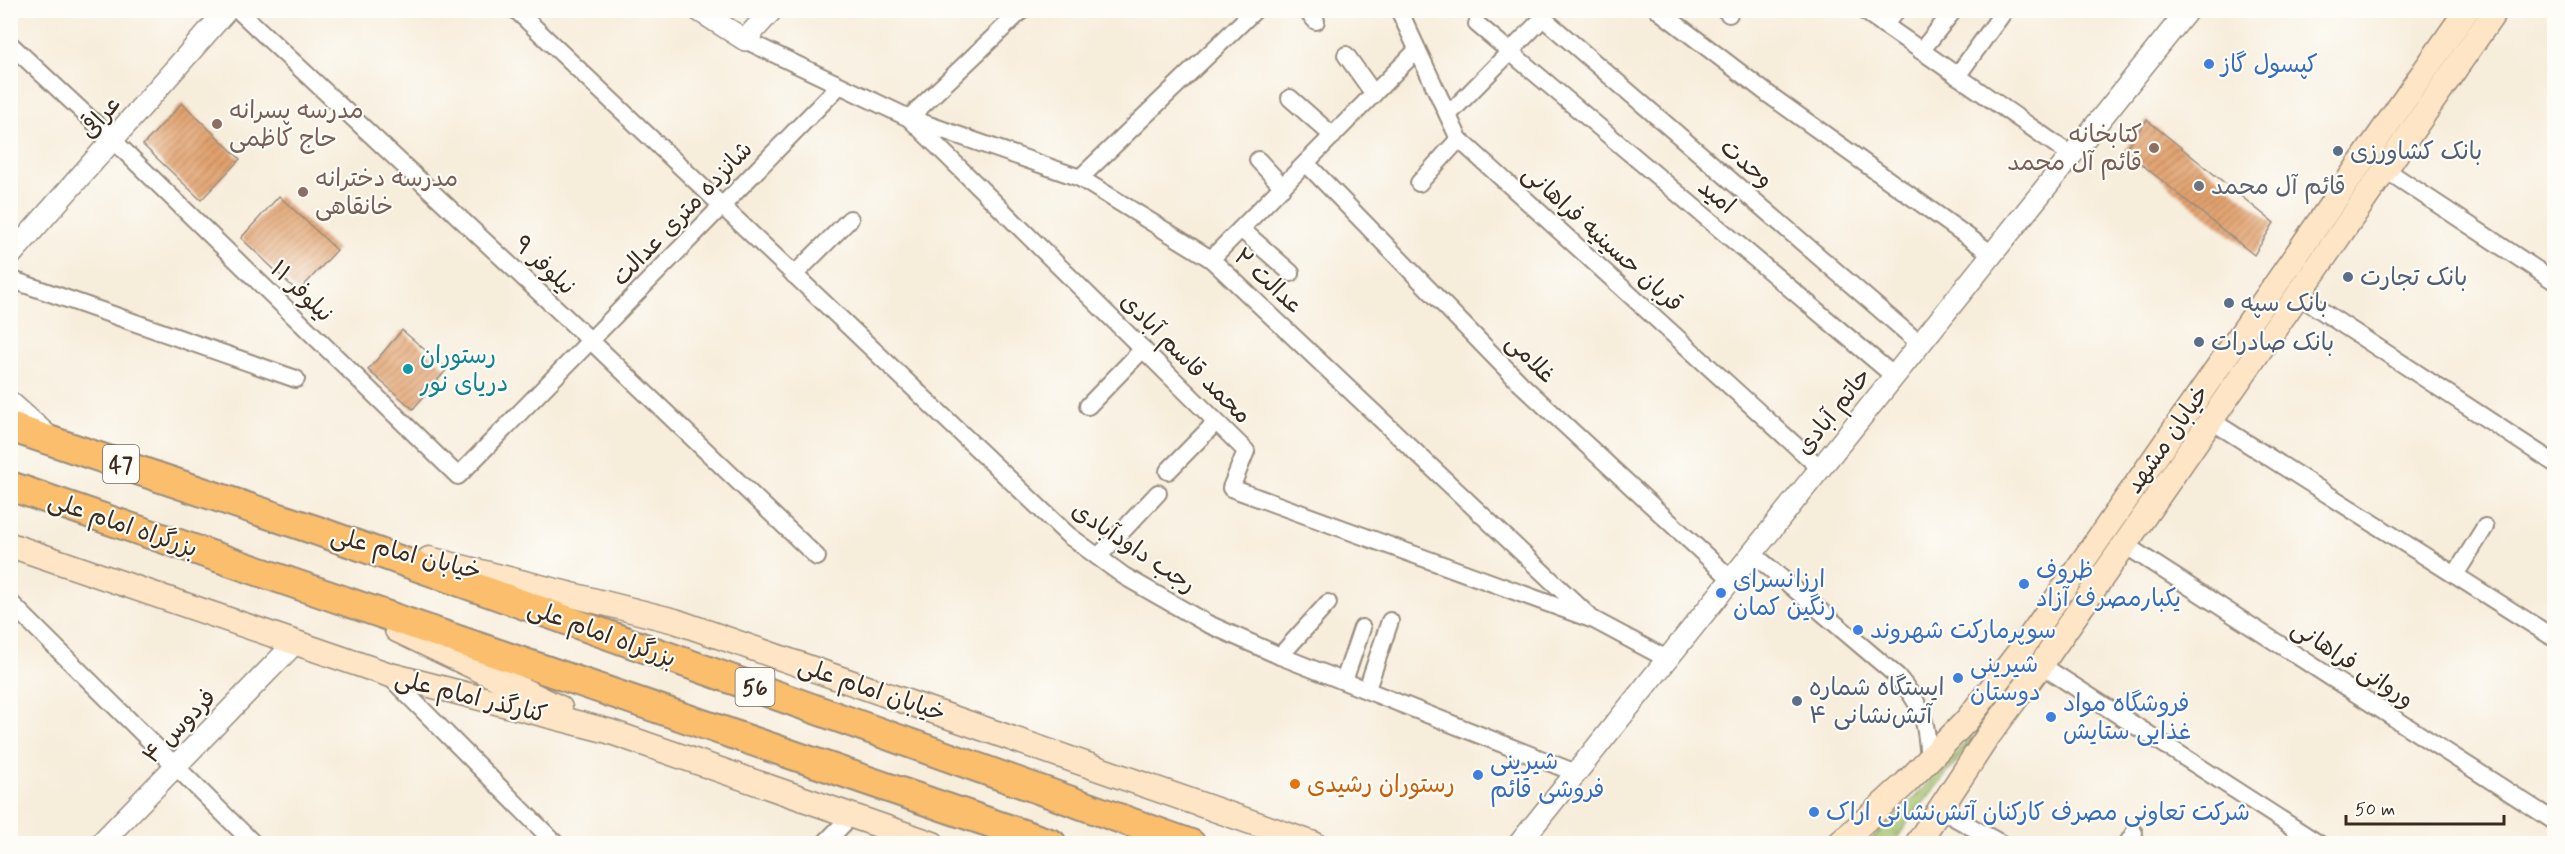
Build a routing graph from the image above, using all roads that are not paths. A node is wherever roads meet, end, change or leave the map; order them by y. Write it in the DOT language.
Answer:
graph roads {
  1 [pos="227,10"];
  2 [pos="238,10"];
  3 [pos="516,10"];
  4 [pos="698,10"];
  5 [pos="772,10"];
  6 [pos="1022,10"];
  7 [pos="1255,10"];
  8 [pos="1658,10"];
  9 [pos="1863,10"];
  10 [pos="1897,10"];
  11 [pos="1954,10"];
  12 [pos="2004,10"];
  13 [pos="2467,10"];
  14 [pos="2496,10"];
  15 [pos="1401,12"];
  16 [pos="2184,12"];
  17 [pos="1477,24"];
  18 [pos="1884,25"];
  19 [pos="745,40"];
  20 [pos="10,44"];
  21 [pos="1417,50"];
  22 [pos="1921,51"];
  23 [pos="1510,52"];
  24 [pos="1346,55"];
  25 [pos="1958,76"];
  26 [pos="839,86"];
  27 [pos="1374,94"];
  28 [pos="1290,98"];
  29 [pos="1448,116"];
  30 [pos="909,118"];
  31 [pos="1333,136"];
  32 [pos="1459,139"];
  33 [pos="113,140"];
  34 [pos="2071,155"];
  35 [pos="1258,160"];
  36 [pos="1306,163"];
  37 [pos="2386,170"];
  38 [pos="1080,178"];
  39 [pos="1419,183"];
  40 [pos="1283,187"];
  41 [pos="723,207"];
  42 [pos="850,219"];
  43 [pos="1241,229"];
  44 [pos="1992,254"];
  45 [pos="10,256"];
  46 [pos="1211,259"];
  47 [pos="1291,273"];
  48 [pos="795,275"];
  49 [pos="10,279"];
  50 [pos="2554,281"];
  51 [pos="2299,296"];
  52 [pos="591,341"];
  53 [pos="1920,344"];
  54 [pos="1143,349"];
  55 [pos="1894,376"];
  56 [pos="296,379"];
  57 [pos="10,402"];
  58 [pos="1088,406"];
  59 [pos="2212,421"];
  60 [pos="1216,422"];
  61 [pos="10,427"];
  62 [pos="54,441"];
  63 [pos="2554,463"];
  64 [pos="1820,468"];
  65 [pos="1167,471"];
  66 [pos="458,476"];
  67 [pos="10,486"];
  68 [pos="1158,493"];
  69 [pos="2485,527"];
  70 [pos="318,531"];
  71 [pos="10,545"];
  72 [pos="2125,545"];
  73 [pos="1752,553"];
  74 [pos="817,557"];
  75 [pos="1098,557"];
  76 [pos="2455,575"];
  77 [pos="1731,579"];
  78 [pos="304,586"];
  79 [pos="10,602"];
  80 [pos="1328,603"];
  81 [pos="1594,620"];
  82 [pos="1390,621"];
  83 [pos="1362,628"];
  84 [pos="2554,638"];
  85 [pos="295,643"];
  86 [pos="1280,656"];
  87 [pos="1667,659"];
  88 [pos="2042,665"];
  89 [pos="387,674"];
  90 [pos="1344,681"];
  91 [pos="1367,689"];
  92 [pos="608,731"];
  93 [pos="1929,760"];
  94 [pos="175,766"];
  95 [pos="1576,773"];
  96 [pos="1939,809"];
  97 [pos="852,815"];
  98 [pos="2554,821"];
  99 [pos="100,843"];
  100 [pos="254,843"];
  101 [pos="556,843"];
  102 [pos="824,843"];
  103 [pos="933,843"];
  104 [pos="1052,843"];
  105 [pos="1191,843"];
  106 [pos="1314,843"];
  107 [pos="1519,843"];
  108 [pos="1839,843"];
  109 [pos="1917,843"];
  110 [pos="2002,843"];
  111 [pos="2319,843"];
  1 -- 33 [label="street, عراقی"];
  2 -- 52 [label="street, نیلوفر ۹"];
  3 -- 41 [label="street, رجب داودآبادی"];
  4 -- 19 [label="street"];
  5 -- 19 [label="street"];
  6 -- 30 [label="street"];
  7 -- 38 [label="street"];
  8 -- 44 [label="street"];
  9 -- 18 [label="street"];
  10 -- 18 [label="street"];
  11 -- 22 [label="street"];
  12 -- 25 [label="street"];
  13 -- 93 [label="main road, خیابان مشهد"];
  14 -- 37 [label="main road, خیابان مشهد"];
  15 -- 21 [label="street, قربان حسینیه فراهانی"];
  16 -- 34 [label="street, حاتم آبادی"];
  17 -- 23 [label="street, امید"];
  18 -- 22 [label="street"];
  19 -- 26 [label="street, عدالت ۲"];
  20 -- 33 [label="street, نیلوفر ۱۱"];
  21 -- 27 [label="street"];
  21 -- 29 [label="street, قربان حسینیه فراهانی"];
  22 -- 25 [label="street"];
  23 -- 29 [label="street"];
  23 -- 53 [label="street, وحدت"];
  23 -- 55 [label="street, امید"];
  24 -- 27 [label="street"];
  25 -- 34 [label="street"];
  26 -- 30 [label="street, عدالت ۲"];
  26 -- 41 [label="street, شانزده متری عدالت"];
  27 -- 31 [label="street"];
  28 -- 31 [label="street"];
  29 -- 32 [label="street, قربان حسینیه فراهانی"];
  30 -- 38 [label="street, عدالت ۲"];
  30 -- 54 [label="street, محمد قاسم آبادی"];
  31 -- 36 [label="street"];
  32 -- 39 [label="street"];
  32 -- 64 [label="street, قربان حسینیه فراهانی"];
  33 -- 45 [label="street, عراقی"];
  33 -- 66 [label="street, نیلوفر ۱۱"];
  34 -- 44 [label="street, حاتم آبادی"];
  35 -- 40 [label="street"];
  36 -- 40 [label="street"];
  36 -- 77 [label="street, غلامی"];
  37 -- 50 [label="street"];
  37 -- 51 [label="main road, خیابان مشهد"];
  38 -- 46 [label="street, عدالت ۲"];
  40 -- 43 [label="street"];
  41 -- 48 [label="street, رجب داودآبادی"];
  41 -- 52 [label="street, شانزده متری عدالت"];
  42 -- 48 [label="street"];
  43 -- 46 [label="street"];
  43 -- 47 [label="street"];
  44 -- 53 [label="street, حاتم آبادی"];
  46 -- 81 [label="street, عدالت ۲"];
  48 -- 75 [label="street, رجب داودآبادی"];
  49 -- 56 [label="street"];
  51 -- 59 [label="main road, خیابان مشهد"];
  51 -- 63 [label="street"];
  52 -- 66 [label="street, شانزده متری عدالت"];
  52 -- 74 [label="street, نیلوفر ۹"];
  53 -- 55 [label="street, حاتم آبادی"];
  54 -- 58 [label="street"];
  54 -- 60 [label="street, محمد قاسم آبادی"];
  55 -- 64 [label="street, حاتم آبادی"];
  57 -- 62 [label="street"];
  59 -- 72 [label="main road, خیابان مشهد"];
  59 -- 76 [label="street"];
  60 -- 65 [label="street"];
  60 -- 81 [label="street, محمد قاسم آبادی"];
  61 -- 62 [label="highway, بزرگراه امام علی / 47"];
  62 -- 70 [label="highway, بزرگراه امام علی / 47"];
  64 -- 73 [label="street, حاتم آبادی"];
  67 -- 78 [label="highway, بزرگراه امام علی / 47"];
  68 -- 75 [label="street"];
  69 -- 76 [label="street"];
  70 -- 105 [label="highway, بزرگراه امام علی / 56"];
  70 -- 106 [label="main road, خیابان امام علی / 47"];
  71 -- 85 [label="main road, کنارگذر امام علی"];
  72 -- 88 [label="main road, خیابان مشهد"];
  72 -- 98 [label="street, وروانی فراهانی"];
  73 -- 77 [label="street, حاتم آبادی"];
  73 -- 93 [label="street"];
  75 -- 86 [label="street, رجب داودآبادی"];
  76 -- 84 [label="street"];
  77 -- 87 [label="street, حاتم آبادی"];
  78 -- 92 [label="main road, 47"];
  78 -- 104 [label="highway, بزرگراه امام علی / 56"];
  79 -- 94 [label="street"];
  80 -- 86 [label="street"];
  81 -- 87 [label="street, محمد قاسم آبادی"];
  82 -- 91 [label="street"];
  83 -- 90 [label="street"];
  85 -- 89 [label="main road, کنارگذر امام علی"];
  85 -- 94 [label="street, فردوس ۴"];
  86 -- 90 [label="street, رجب داودآبادی"];
  87 -- 95 [label="street, حاتم آبادی"];
  88 -- 96 [label="main road, خیابان مشهد"];
  88 -- 111 [label="street"];
  89 -- 92 [label="main road, کنارگذر امام علی"];
  89 -- 101 [label="street"];
  90 -- 91 [label="street, رجب داودآبادی"];
  91 -- 95 [label="street, رجب داودآبادی"];
  92 -- 97 [label="main road, کنارگذر امام علی / 47"];
  93 -- 108 [label="main road, خیابان مشهد"];
  94 -- 99 [label="street, فردوس ۴"];
  94 -- 100 [label="street"];
  95 -- 107 [label="street, حاتم آبادی"];
  96 -- 109 [label="main road, خیابان مشهد"];
  96 -- 110 [label="street"];
  97 -- 102 [label="street"];
  97 -- 103 [label="main road, کنارگذر امام علی / 47"];
}
